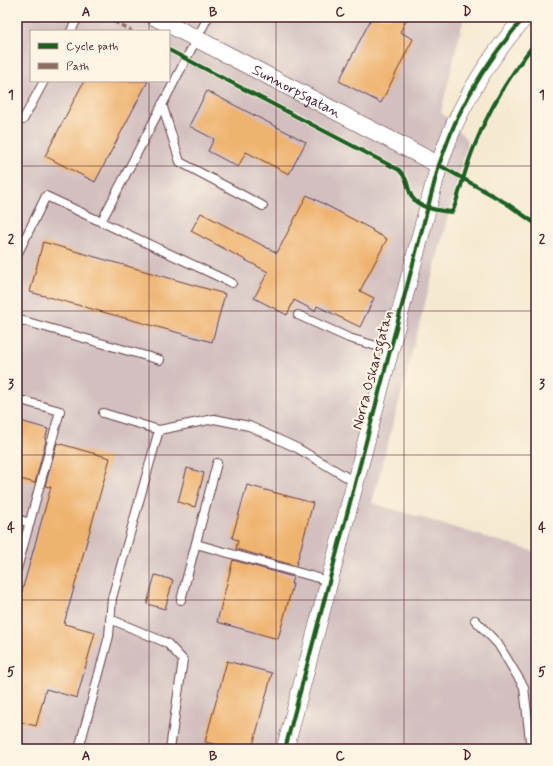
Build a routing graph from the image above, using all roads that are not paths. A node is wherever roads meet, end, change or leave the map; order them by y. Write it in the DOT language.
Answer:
graph roads {
  1 [pos="78,17"];
  2 [pos="155,17"];
  3 [pos="208,17"];
  4 [pos="525,17"];
  5 [pos="72,30"];
  6 [pos="196,38"];
  7 [pos="43,82"];
  8 [pos="162,104"];
  9 [pos="23,120"];
  10 [pos="439,164"];
  11 [pos="263,206"];
  12 [pos="102,222"];
  13 [pos="17,255"];
  14 [pos="232,283"];
  15 [pos="298,315"];
  16 [pos="17,319"];
  17 [pos="390,350"];
  18 [pos="160,360"];
  19 [pos="17,399"];
  20 [pos="103,412"];
  21 [pos="159,430"];
  22 [pos="217,464"];
  23 [pos="355,482"];
  24 [pos="17,519"];
  25 [pos="30,523"];
  26 [pos="196,544"];
  27 [pos="17,569"];
  28 [pos="329,581"];
  29 [pos="181,600"];
  30 [pos="110,619"];
  31 [pos="475,620"];
  32 [pos="79,749"];
  33 [pos="170,749"];
  34 [pos="285,749"];
  35 [pos="531,749"];
  1 -- 5 [label="lane"];
  2 -- 6 [label="street, Sunnorpsgatan"];
  3 -- 6 [label="lane"];
  4 -- 10 [label="street, Norra Oskarsgatan"];
  6 -- 8 [label="lane"];
  6 -- 10 [label="street, Sunnorpsgatan"];
  7 -- 9 [label="lane"];
  8 -- 11 [label="lane"];
  8 -- 12 [label="lane"];
  10 -- 17 [label="street, Norra Oskarsgatan"];
  12 -- 13 [label="lane"];
  12 -- 14 [label="lane"];
  15 -- 17 [label="lane"];
  16 -- 18 [label="lane"];
  17 -- 23 [label="street, Norra Oskarsgatan"];
  19 -- 25 [label="lane"];
  20 -- 21 [label="lane"];
  21 -- 23 [label="lane"];
  21 -- 30 [label="lane"];
  22 -- 26 [label="lane"];
  23 -- 28 [label="street, Norra Oskarsgatan"];
  24 -- 25 [label="lane"];
  25 -- 27 [label="lane"];
  26 -- 28 [label="lane"];
  26 -- 29 [label="lane"];
  28 -- 34 [label="street, Norra Oskarsgatan"];
  30 -- 32 [label="lane"];
  30 -- 33 [label="lane"];
  31 -- 35 [label="lane"];
}
